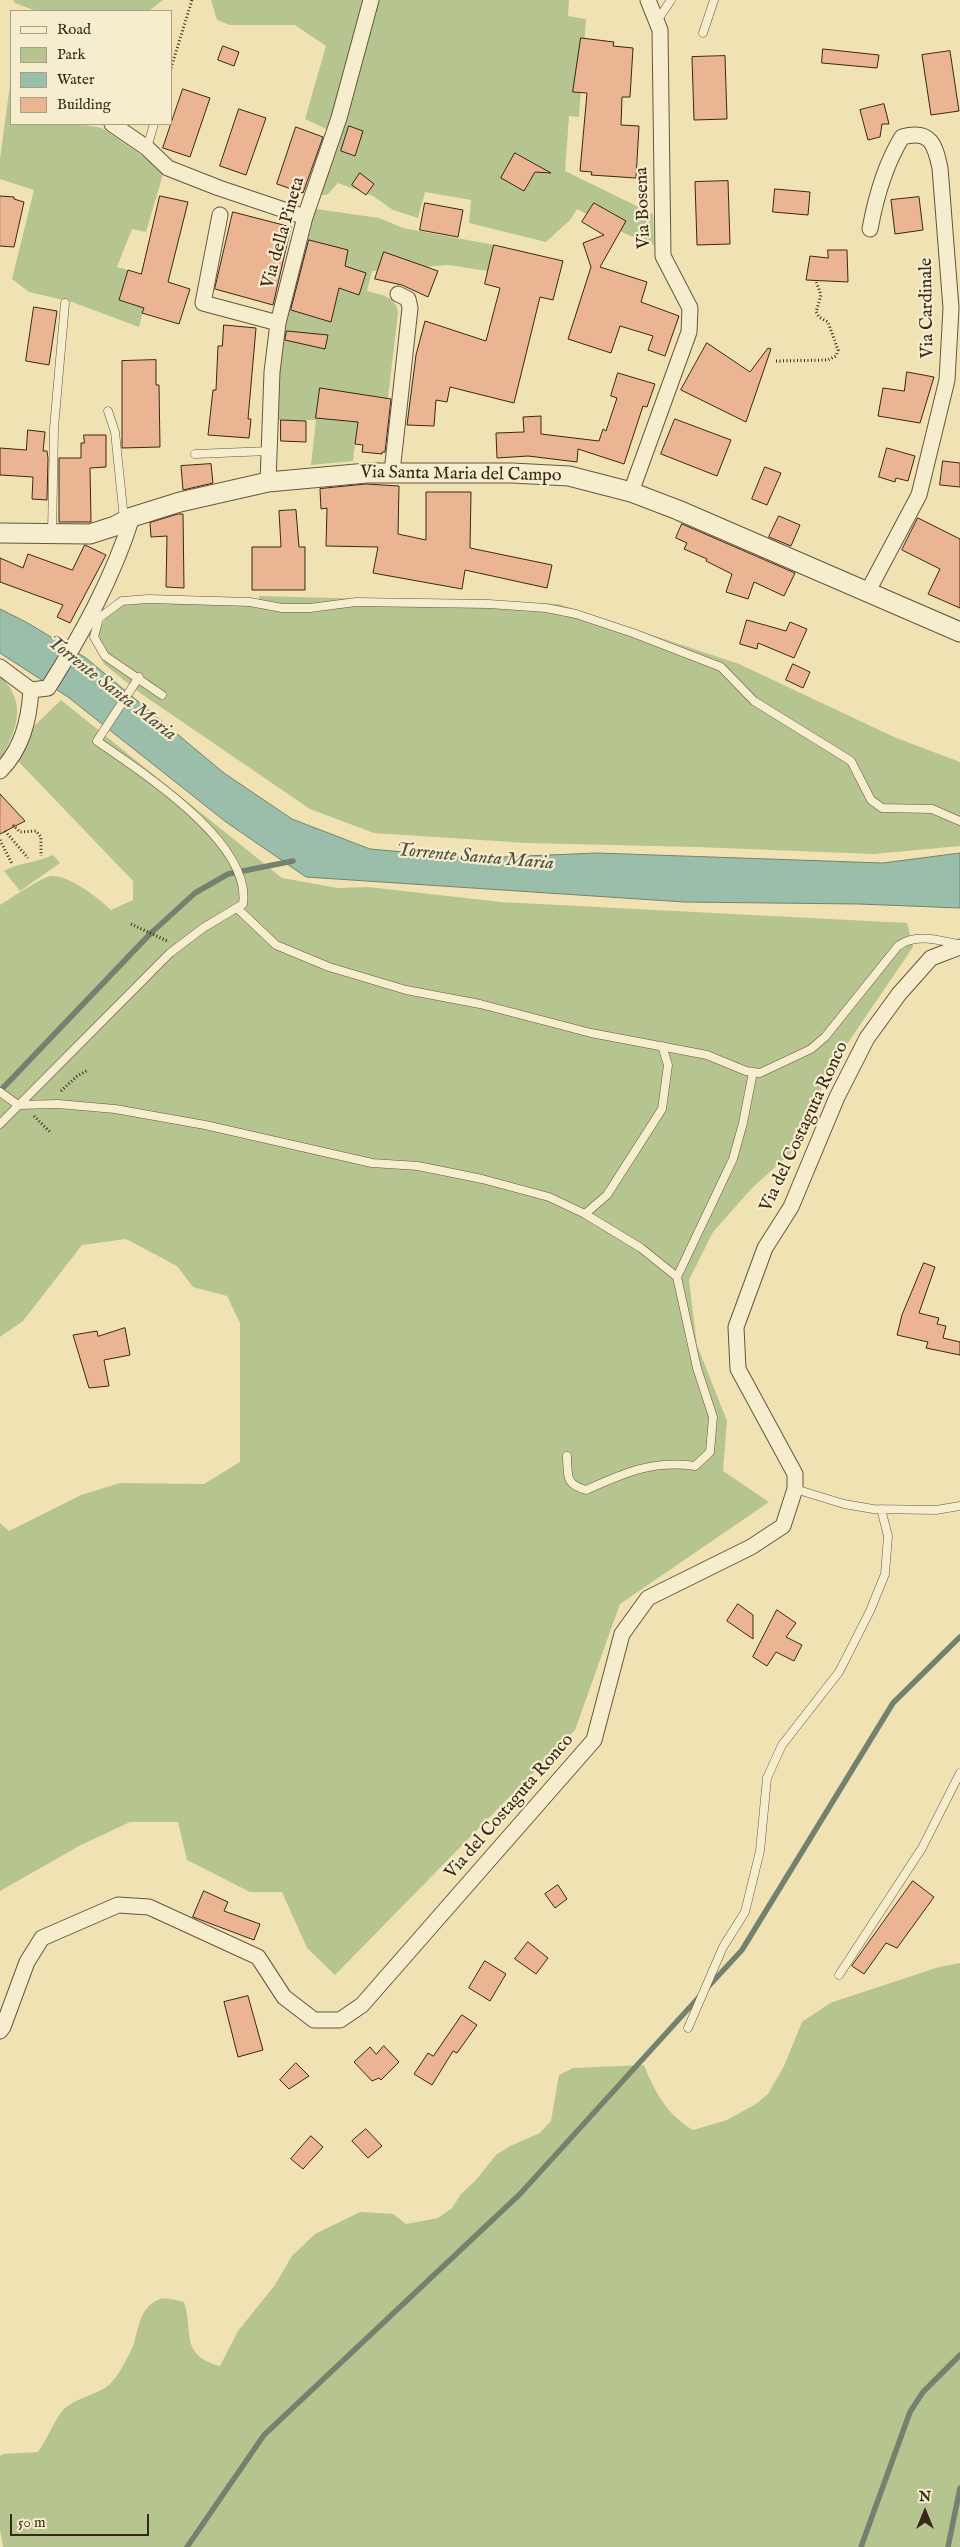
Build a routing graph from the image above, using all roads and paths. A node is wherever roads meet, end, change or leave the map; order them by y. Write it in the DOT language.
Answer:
graph roads {
  1 [pos="192,0"];
  2 [pos="371,0"];
  3 [pos="648,0"];
  4 [pos="670,0"];
  5 [pos="714,0"];
  6 [pos="656,21"];
  7 [pos="703,33"];
  8 [pos="172,65"];
  9 [pos="113,125"];
  10 [pos="154,125"];
  11 [pos="147,148"];
  12 [pos="220,215"];
  13 [pos="305,218"];
  14 [pos="870,229"];
  15 [pos="816,281"];
  16 [pos="398,294"];
  17 [pos="65,303"];
  18 [pos="278,323"];
  19 [pos="776,361"];
  20 [pos="108,411"];
  21 [pos="269,451"];
  22 [pos="195,454"];
  23 [pos="392,472"];
  24 [pos="268,482"];
  25 [pos="631,492"];
  26 [pos="128,519"];
  27 [pos="0,534"];
  28 [pos="52,534"];
  29 [pos="868,591"];
  30 [pos="960,632"];
  31 [pos="0,667"];
  32 [pos="138,677"];
  33 [pos="31,690"];
  34 [pos="162,695"];
  35 [pos="0,771"];
  36 [pos="960,821"];
  37 [pos="13,824"];
  38 [pos="6,831"];
  39 [pos="0,840"];
  40 [pos="41,856"];
  41 [pos="28,858"];
  42 [pos="12,864"];
  43 [pos="237,908"];
  44 [pos="131,924"];
  45 [pos="165,941"];
  46 [pos="960,946"];
  47 [pos="662,1046"];
  48 [pos="88,1070"];
  49 [pos="753,1072"];
  50 [pos="0,1092"];
  51 [pos="42,1104"];
  52 [pos="18,1105"];
  53 [pos="27,1105"];
  54 [pos="0,1124"];
  55 [pos="51,1133"];
  56 [pos="585,1214"];
  57 [pos="677,1277"];
  58 [pos="567,1456"];
  59 [pos="795,1489"];
  60 [pos="960,1506"];
  61 [pos="882,1509"];
  62 [pos="960,1773"];
  63 [pos="838,1975"];
  64 [pos="688,2028"];
  65 [pos="0,2030"];
  1 -- 8 [label="path"];
  2 -- 13 [label="street, Via della Pineta"];
  3 -- 6 [label="street, Via Bosena"];
  4 -- 6 [label="lane"];
  5 -- 7 [label="lane"];
  6 -- 25 [label="street, Via Bosena"];
  9 -- 11 [label="street"];
  10 -- 11 [label="lane"];
  11 -- 13 [label="street"];
  12 -- 18 [label="street"];
  13 -- 18 [label="street, Via della Pineta"];
  14 -- 29 [label="street, Via Cardinale"];
  15 -- 19 [label="path"];
  16 -- 23 [label="street"];
  17 -- 28 [label="lane"];
  18 -- 21 [label="street, Via della Pineta"];
  20 -- 26 [label="lane"];
  21 -- 22 [label="lane"];
  21 -- 24 [label="street, Via della Pineta"];
  23 -- 24 [label="street, Via Santa Maria del Campo"];
  23 -- 25 [label="street, Via Santa Maria del Campo"];
  24 -- 26 [label="street, Via Santa Maria del Campo"];
  25 -- 29 [label="street, Via Santa Maria del Campo"];
  26 -- 28 [label="street, Via Santa Maria del Campo"];
  26 -- 33 [label="street"];
  27 -- 28 [label="street, Via Santa Maria del Campo"];
  29 -- 30 [label="street, Via Santa Maria del Campo"];
  31 -- 33 [label="street"];
  32 -- 34 [label="lane"];
  32 -- 36 [label="lane"];
  32 -- 43 [label="lane"];
  33 -- 35 [label="street"];
  37 -- 40 [label="path"];
  38 -- 41 [label="path"];
  39 -- 42 [label="path"];
  43 -- 47 [label="lane"];
  43 -- 52 [label="lane"];
  44 -- 45 [label="path"];
  46 -- 49 [label="lane"];
  46 -- 59 [label="street, Via del Costaguta Ronco"];
  47 -- 49 [label="lane"];
  47 -- 56 [label="lane"];
  48 -- 51 [label="path"];
  49 -- 57 [label="lane"];
  50 -- 52 [label="lane"];
  51 -- 53 [label="lane"];
  51 -- 56 [label="lane"];
  52 -- 53 [label="lane"];
  52 -- 54 [label="lane"];
  53 -- 55 [label="path"];
  56 -- 57 [label="lane"];
  57 -- 58 [label="lane"];
  59 -- 61 [label="lane"];
  59 -- 65 [label="street, Via del Costaguta Ronco"];
  60 -- 61 [label="lane"];
  61 -- 64 [label="lane"];
  62 -- 63 [label="lane"];
}
